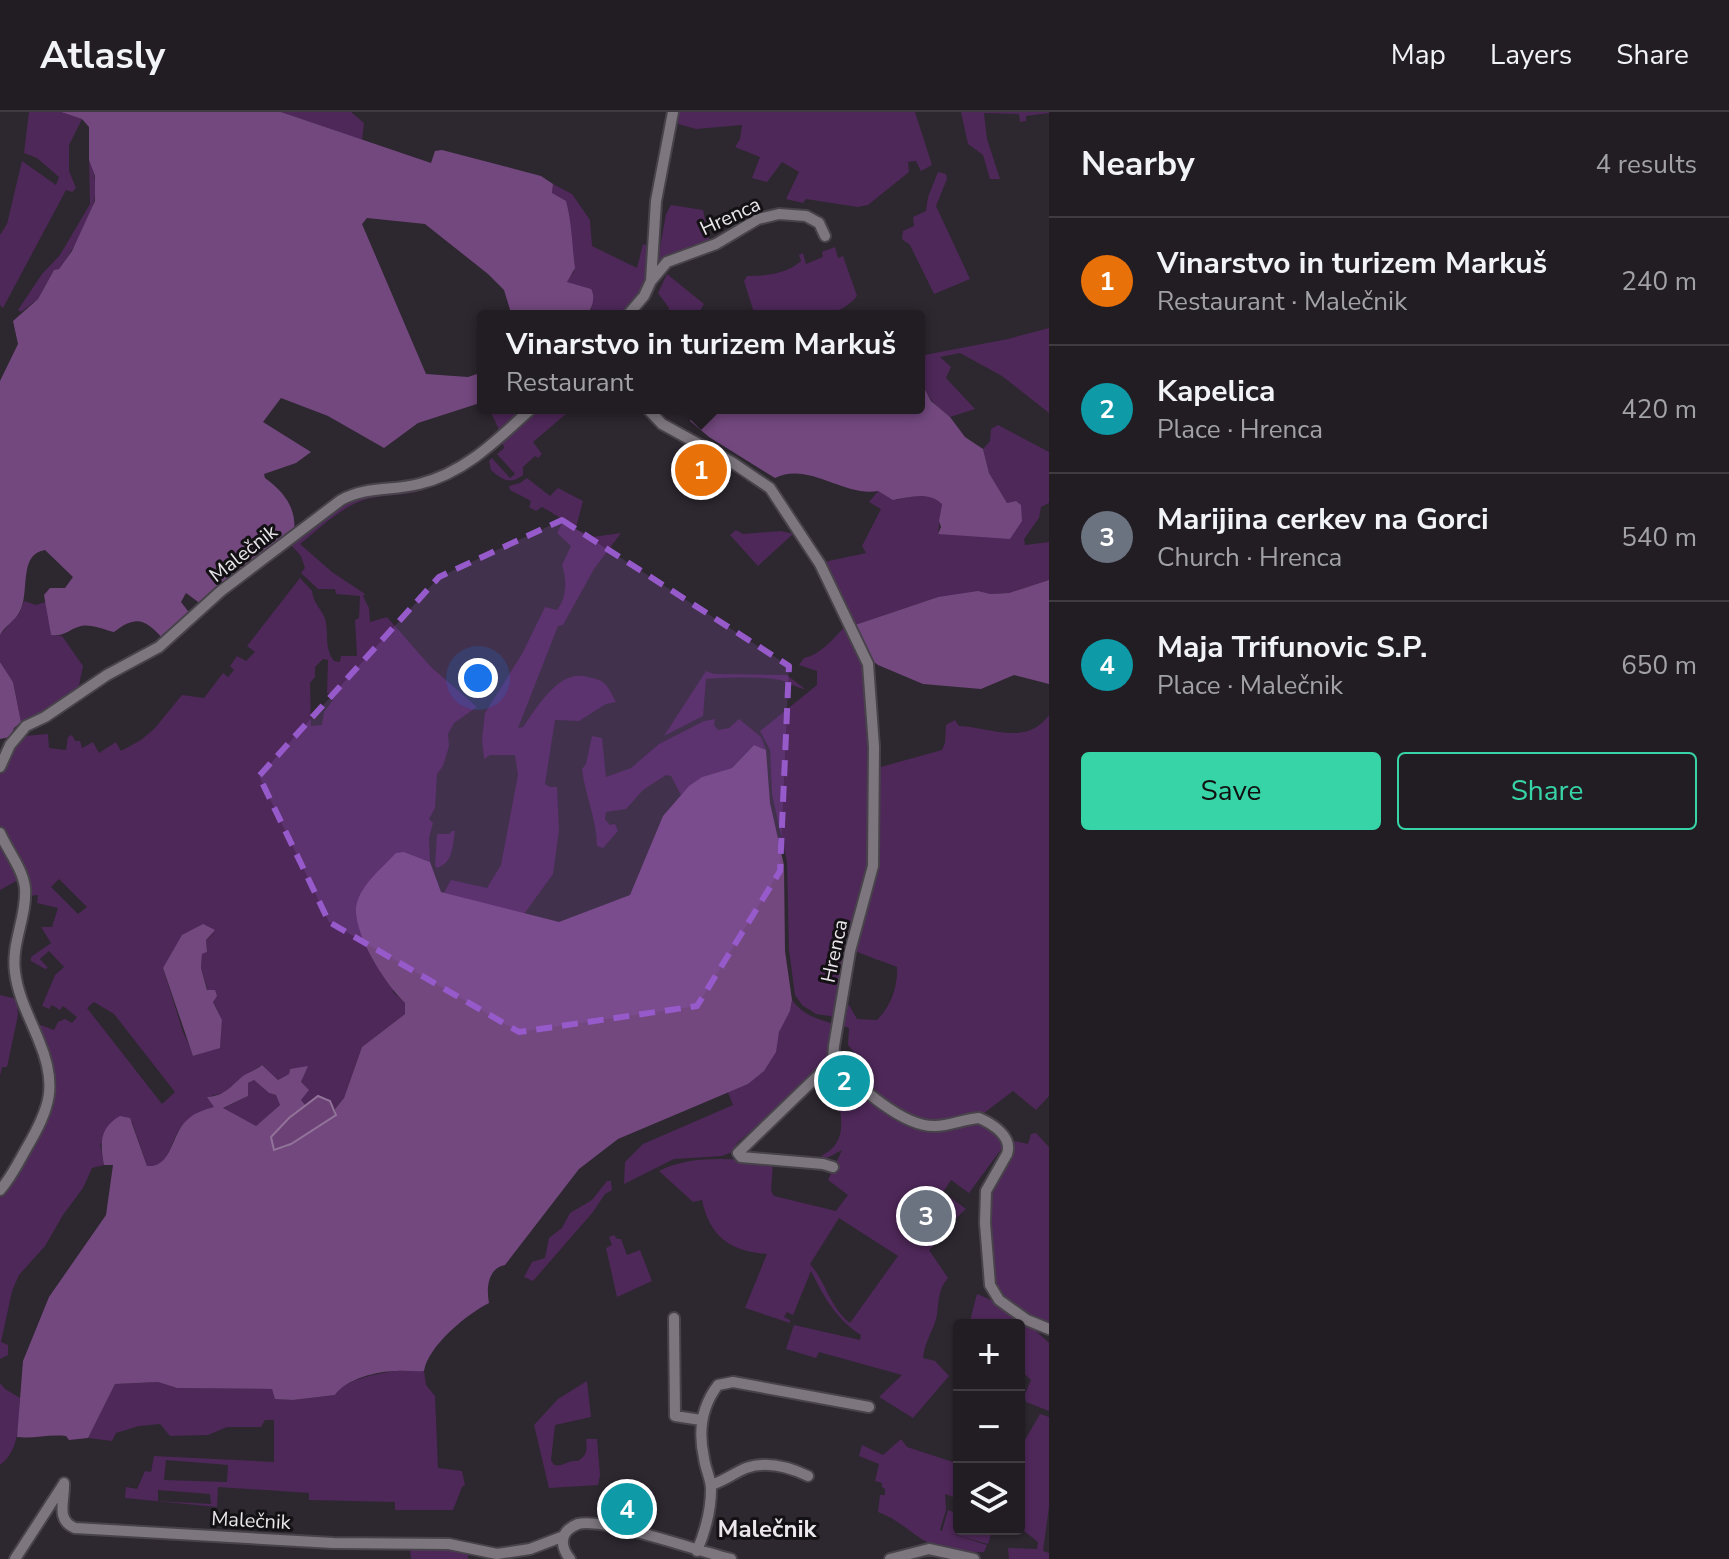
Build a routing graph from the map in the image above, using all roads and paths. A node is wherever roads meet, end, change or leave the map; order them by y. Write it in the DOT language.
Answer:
graph roads {
  1 [pos="673,112"];
  2 [pos="825,236"];
  3 [pos="651,281"];
  4 [pos="632,310"];
  5 [pos="525,414"];
  6 [pos="653,414"];
  7 [pos="0,767"];
  8 [pos="0,833"];
  9 [pos="833,1061"];
  10 [pos="833,1167"];
  11 [pos="0,1190"];
  12 [pos="674,1318"];
  13 [pos="1049,1329"];
  14 [pos="869,1407"];
  15 [pos="701,1420"];
  16 [pos="808,1476"];
  17 [pos="711,1485"];
  18 [pos="564,1536"];
  19 [pos="697,1551"];
  20 [pos="15,1559"];
  21 [pos="570,1559"];
  22 [pos="731,1559"];
  23 [pos="890,1559"];
  24 [pos="974,1559"];
  1 -- 3 [label="street, Hrenca"];
  2 -- 3 [label="street, Hrenca"];
  3 -- 4 [label="street, Hrenca"];
  5 -- 7 [label="street, Malečnik"];
  6 -- 9 [label="street, Hrenca"];
  8 -- 11 [label="street"];
  9 -- 10 [label="street"];
  9 -- 13 [label="street"];
  12 -- 15 [label="street"];
  14 -- 15 [label="street"];
  15 -- 17 [label="street"];
  16 -- 17 [label="street"];
  17 -- 19 [label="street"];
  18 -- 19 [label="street, Malečnik"];
  18 -- 20 [label="street, Malečnik"];
  18 -- 21 [label="street"];
  19 -- 22 [label="street, Malečnik"];
  23 -- 24 [label="street"];
}
